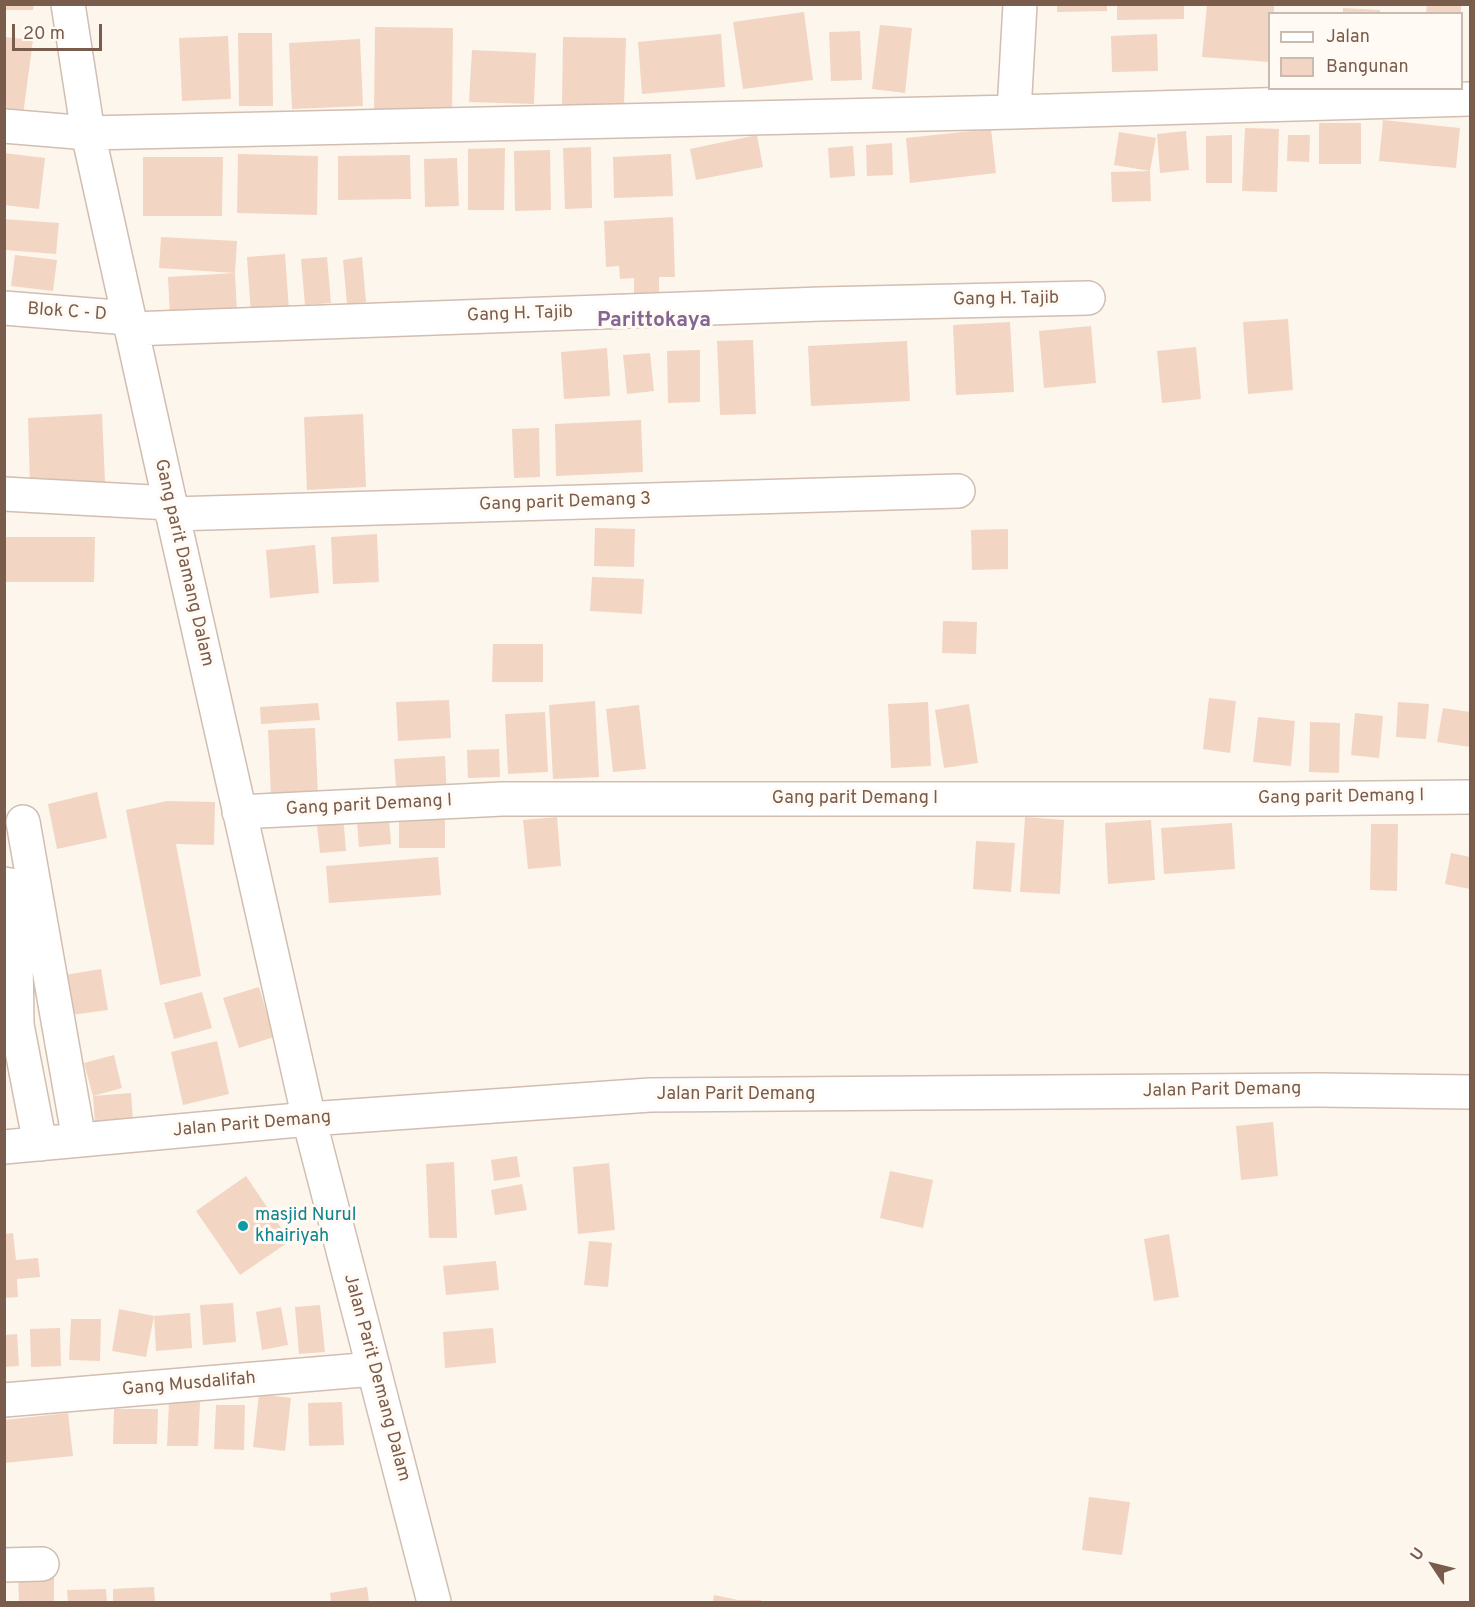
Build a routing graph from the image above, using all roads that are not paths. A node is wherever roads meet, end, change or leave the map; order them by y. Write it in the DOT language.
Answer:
graph roads {
  1 [pos="68,4"];
  2 [pos="1020,4"];
  3 [pos="1470,99"];
  4 [pos="1014,112"];
  5 [pos="4,126"];
  6 [pos="88,133"];
  7 [pos="1088,298"];
  8 [pos="4,308"];
  9 [pos="130,323"];
  10 [pos="958,491"];
  11 [pos="4,494"];
  12 [pos="171,508"];
  13 [pos="1470,796"];
  14 [pos="239,812"];
  15 [pos="23,822"];
  16 [pos="4,884"];
  17 [pos="11,1024"];
  18 [pos="1470,1092"];
  19 [pos="309,1119"];
  20 [pos="79,1140"];
  21 [pos="40,1144"];
  22 [pos="4,1147"];
  23 [pos="374,1369"];
  24 [pos="4,1401"];
  25 [pos="42,1564"];
  26 [pos="4,1565"];
  27 [pos="434,1602"];
  1 -- 6 [label="street, Gang parit Damang Dalam"];
  2 -- 4 [label="street"];
  3 -- 4 [label="street"];
  4 -- 6 [label="street"];
  5 -- 6 [label="street"];
  6 -- 9 [label="street, Gang parit Damang Dalam"];
  7 -- 9 [label="street, Gang H. Tajib"];
  8 -- 9 [label="street, Blok C - D"];
  9 -- 12 [label="street, Gang parit Damang Dalam"];
  10 -- 12 [label="street, Gang parit Demang 3"];
  11 -- 12 [label="street, Gang parit Demang 3"];
  12 -- 14 [label="street, Gang parit Damang Dalam"];
  13 -- 14 [label="street, Gang parit Demang I"];
  14 -- 19 [label="street, Gang parit Damang Dalam"];
  15 -- 20 [label="street"];
  16 -- 17 [label="street"];
  17 -- 21 [label="street"];
  18 -- 19 [label="street, Jalan Parit Demang"];
  19 -- 20 [label="street, Jalan Parit Demang"];
  19 -- 23 [label="street, Jalan Parit Demang Dalam"];
  20 -- 21 [label="street, Jalan Parit Demang"];
  21 -- 22 [label="street, Jalan Parit Demang"];
  23 -- 24 [label="street, Gang Musdalifah"];
  23 -- 27 [label="street, Jalan Parit Demang Dalam"];
  25 -- 26 [label="street"];
}
